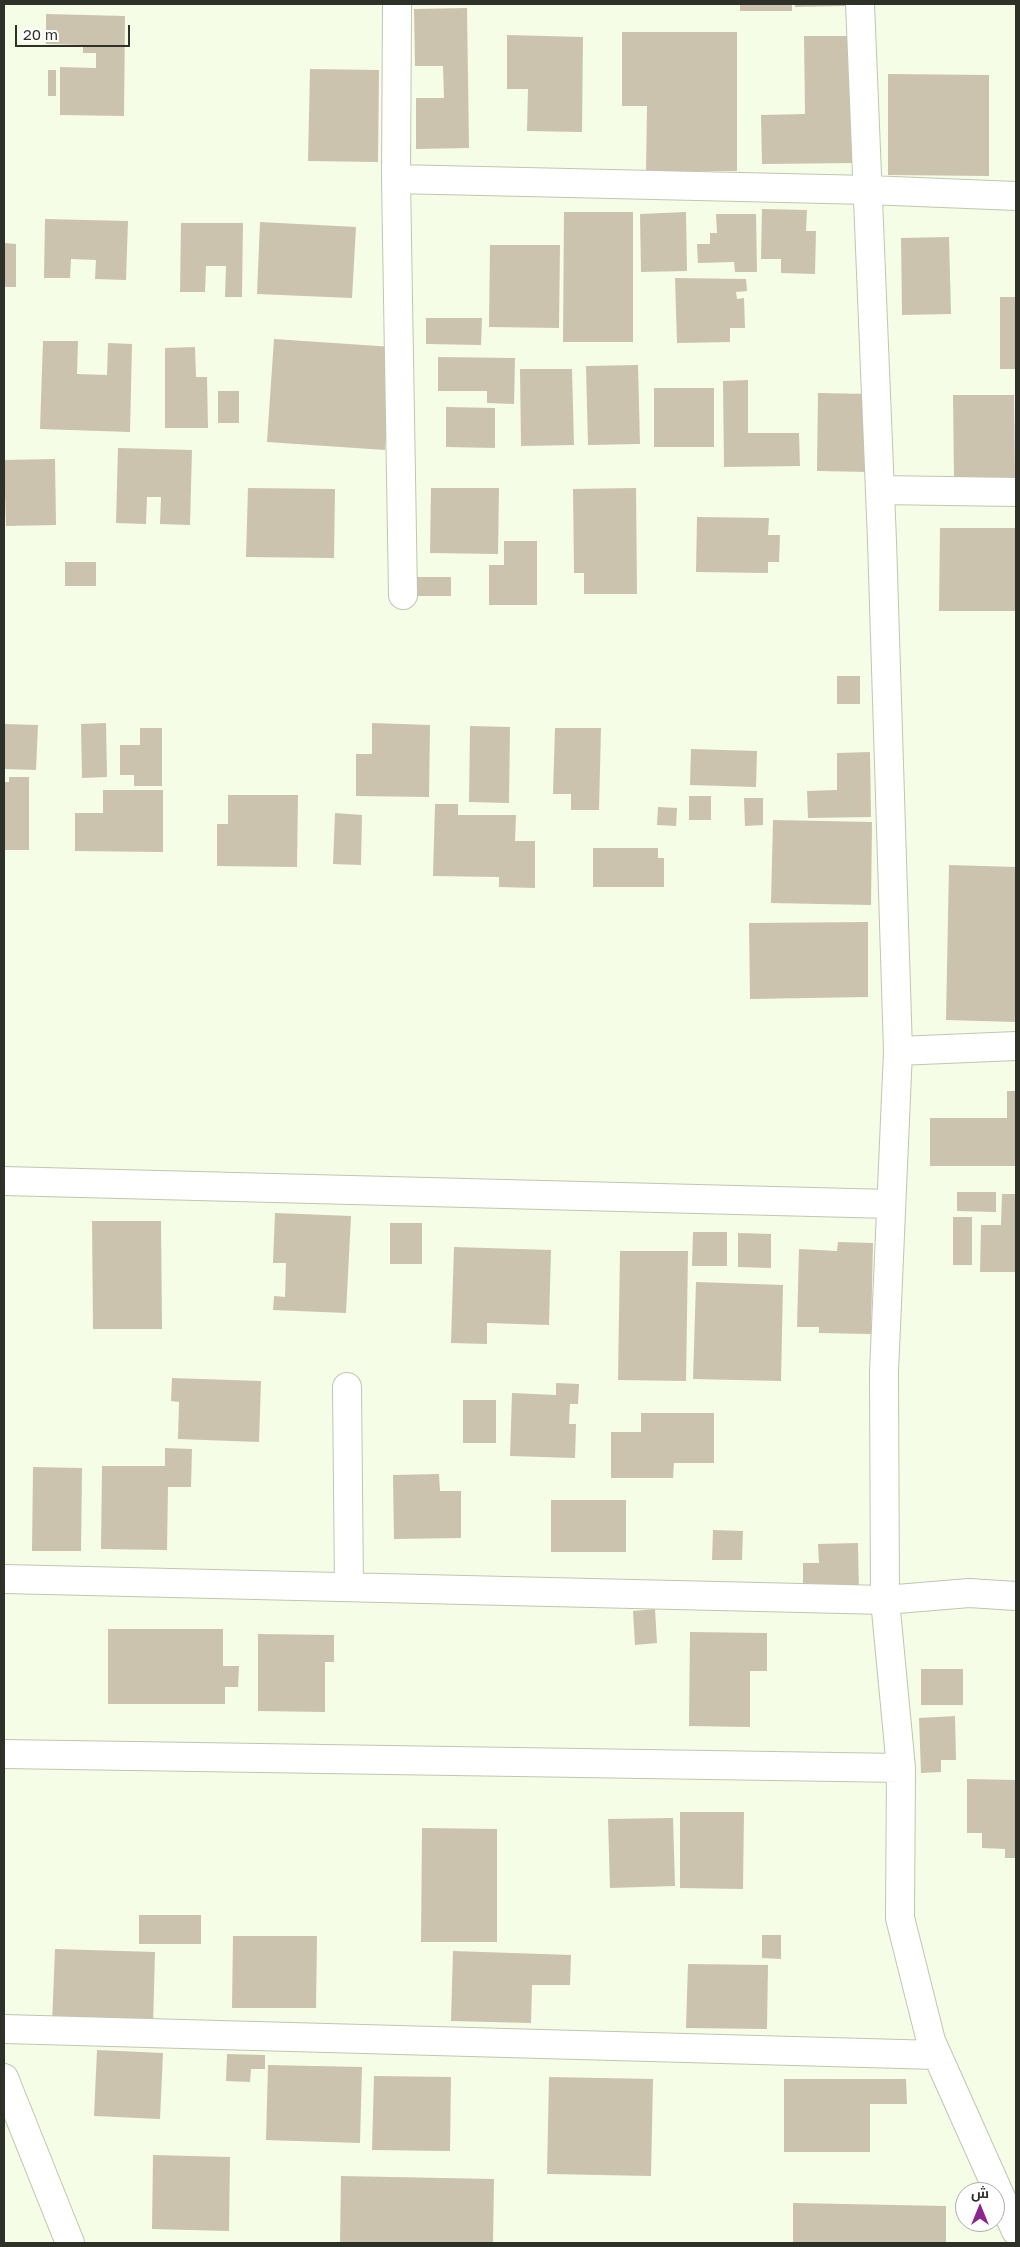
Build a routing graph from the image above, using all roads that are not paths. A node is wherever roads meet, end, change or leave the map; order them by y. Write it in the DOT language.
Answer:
graph roads {
  1 [pos="397,4"];
  2 [pos="860,4"];
  3 [pos="396,179"];
  4 [pos="869,190"];
  5 [pos="1016,196"];
  6 [pos="880,490"];
  7 [pos="1016,492"];
  8 [pos="403,595"];
  9 [pos="1016,1046"];
  10 [pos="898,1051"];
  11 [pos="4,1181"];
  12 [pos="890,1204"];
  13 [pos="347,1387"];
  14 [pos="4,1579"];
  15 [pos="349,1587"];
  16 [pos="1016,1596"];
  17 [pos="885,1600"];
  18 [pos="4,1754"];
  19 [pos="901,1768"];
  20 [pos="4,2028"];
  21 [pos="937,2055"];
  22 [pos="4,2078"];
  23 [pos="1016,2232"];
  24 [pos="70,2243"];
  1 -- 3 [label="street"];
  2 -- 4 [label="street"];
  3 -- 4 [label="street"];
  3 -- 8 [label="street"];
  4 -- 5 [label="street"];
  4 -- 6 [label="street"];
  6 -- 7 [label="street"];
  6 -- 10 [label="street"];
  9 -- 10 [label="street"];
  10 -- 12 [label="street"];
  11 -- 12 [label="street"];
  12 -- 17 [label="street"];
  13 -- 15 [label="street"];
  14 -- 15 [label="street"];
  15 -- 17 [label="street"];
  16 -- 17 [label="street"];
  17 -- 19 [label="street"];
  18 -- 19 [label="street"];
  19 -- 21 [label="street"];
  20 -- 21 [label="street"];
  21 -- 23 [label="street"];
  22 -- 24 [label="street"];
}
